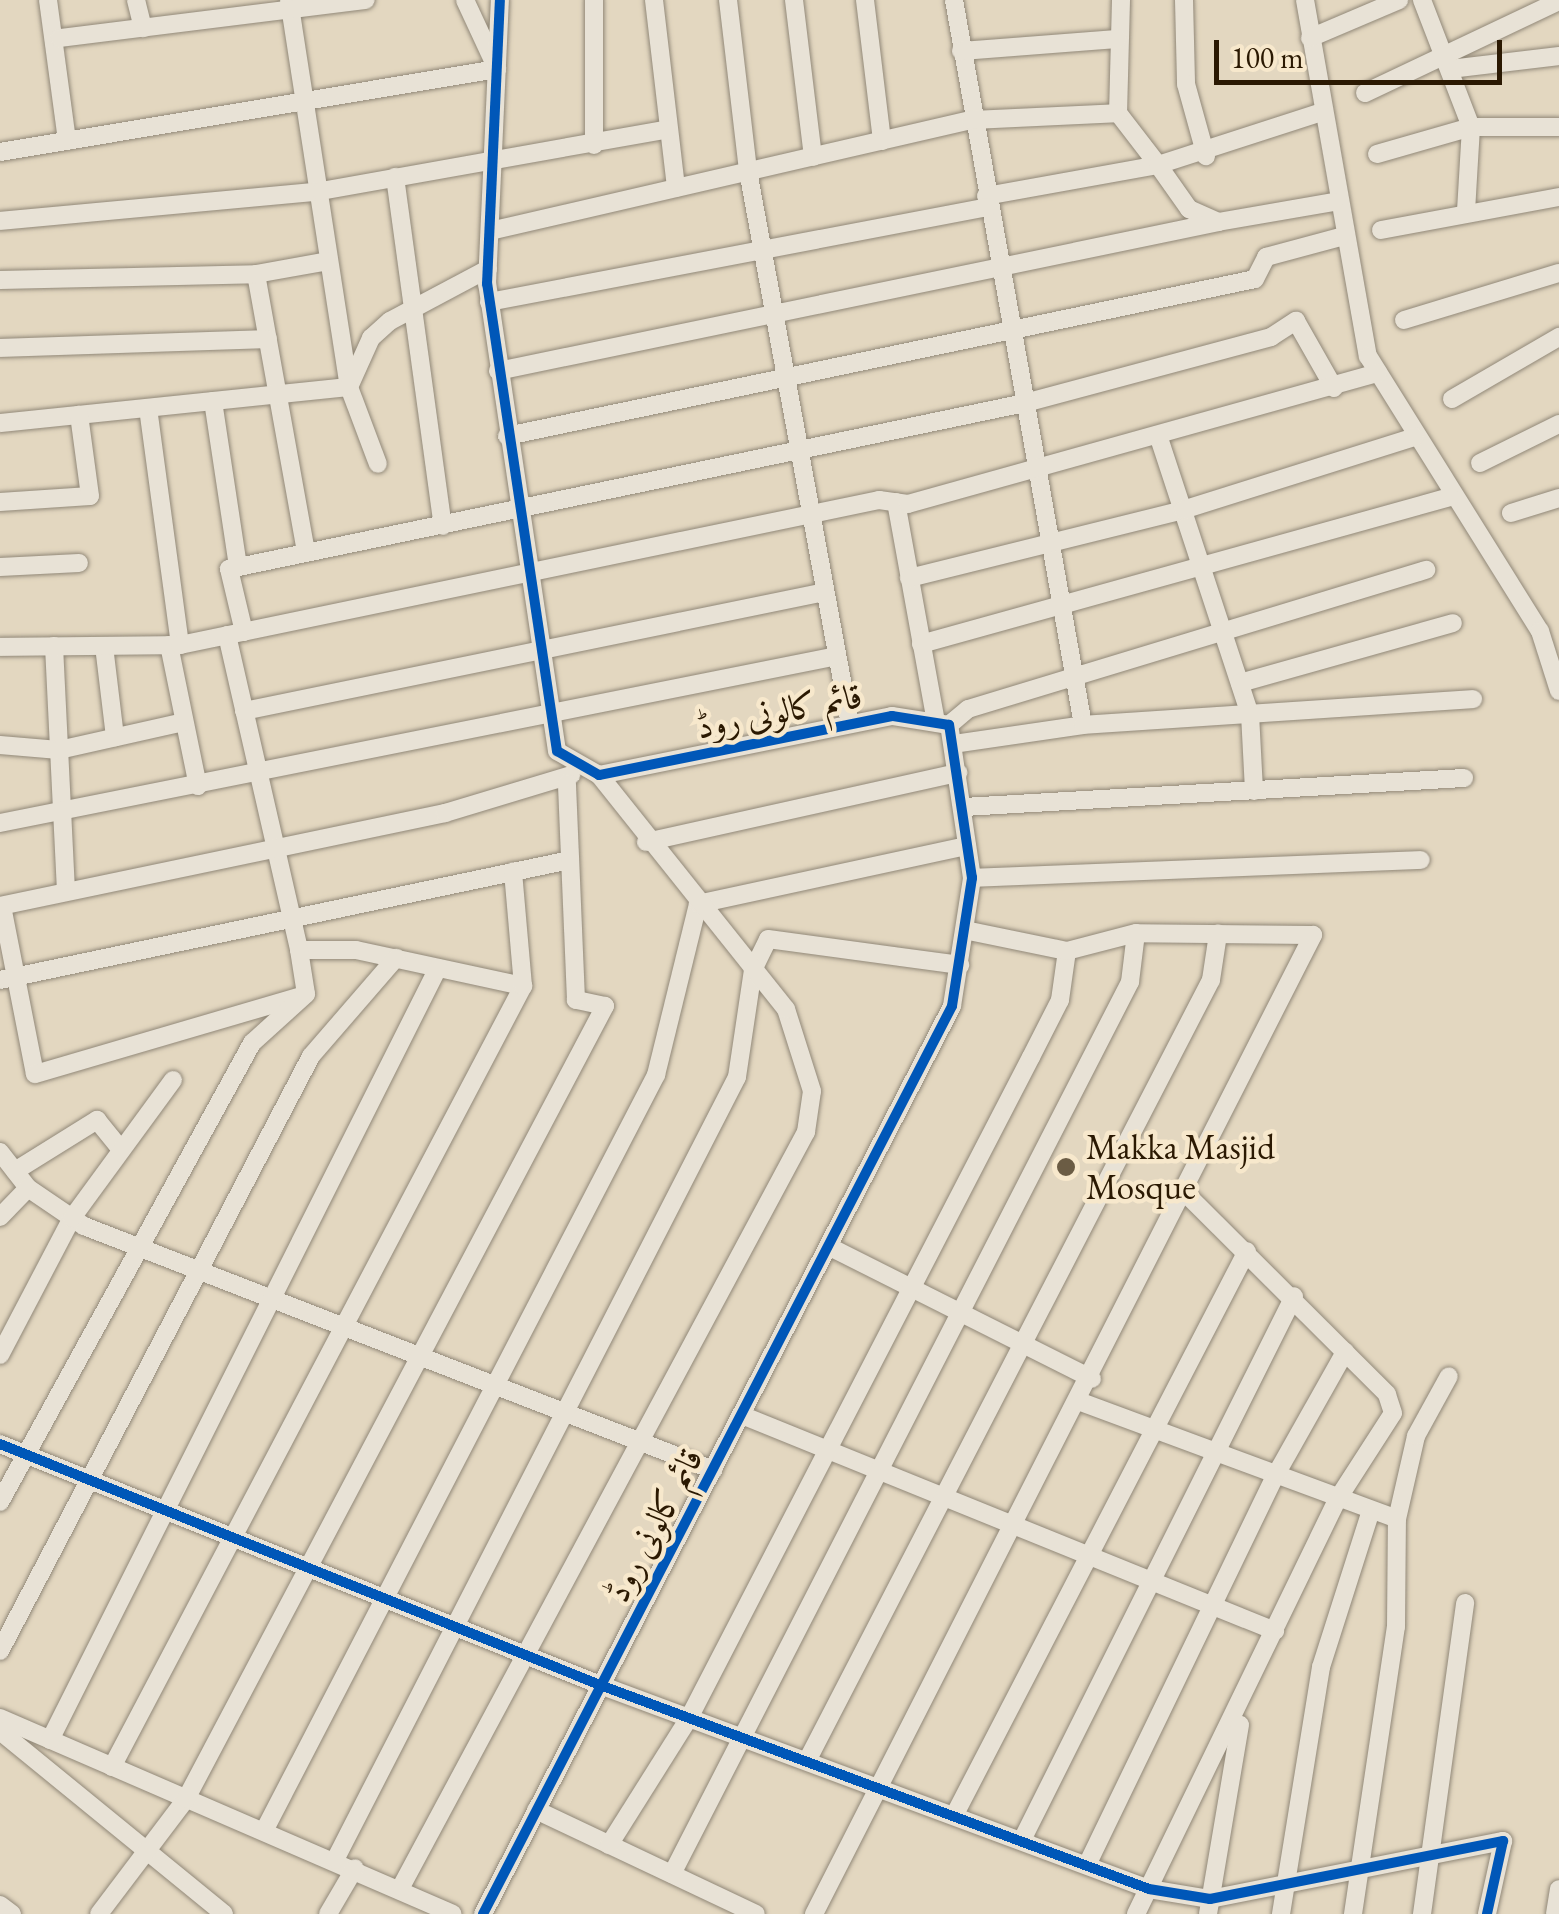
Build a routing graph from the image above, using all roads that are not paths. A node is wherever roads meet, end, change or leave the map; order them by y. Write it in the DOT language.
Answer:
graph roads {
  1 [pos="48,0"];
  2 [pos="136,0"];
  3 [pos="366,0"];
  4 [pos="465,0"];
  5 [pos="500,0"];
  6 [pos="594,0"];
  7 [pos="654,0"];
  8 [pos="728,0"];
  9 [pos="794,0"];
  10 [pos="865,0"];
  11 [pos="954,0"];
  12 [pos="1121,0"];
  13 [pos="1184,0"];
  14 [pos="1305,0"];
  15 [pos="1399,0"];
  16 [pos="1422,0"];
  17 [pos="1559,1"];
  18 [pos="289,5"];
  19 [pos="211,10"];
  20 [pos="143,28"];
  21 [pos="60,38"];
  22 [pos="1310,38"];
  23 [pos="1118,40"];
  24 [pos="961,52"];
  25 [pos="1559,56"];
  26 [pos="1448,61"];
  27 [pos="497,69"];
  28 [pos="1365,93"];
  29 [pos="304,101"];
  30 [pos="1118,113"];
  31 [pos="1319,113"];
  32 [pos="971,120"];
  33 [pos="1559,126"];
  34 [pos="1471,127"];
  35 [pos="668,129"];
  36 [pos="882,140"];
  37 [pos="67,141"];
  38 [pos="594,145"];
  39 [pos="0,152"];
  40 [pos="1377,154"];
  41 [pos="1206,156"];
  42 [pos="812,157"];
  43 [pos="493,164"];
  44 [pos="1158,165"];
  45 [pos="748,171"];
  46 [pos="395,177"];
  47 [pos="676,188"];
  48 [pos="321,191"];
  49 [pos="1559,197"];
  50 [pos="987,202"];
  51 [pos="1334,202"];
  52 [pos="1466,210"];
  53 [pos="0,220"];
  54 [pos="1218,222"];
  55 [pos="490,230"];
  56 [pos="1381,230"];
  57 [pos="1340,237"];
  58 [pos="764,251"];
  59 [pos="328,262"];
  60 [pos="488,268"];
  61 [pos="1001,268"];
  62 [pos="1559,273"];
  63 [pos="256,274"];
  64 [pos="0,280"];
  65 [pos="490,302"];
  66 [pos="407,312"];
  67 [pos="776,312"];
  68 [pos="1404,320"];
  69 [pos="1015,336"];
  70 [pos="1559,337"];
  71 [pos="268,339"];
  72 [pos="0,348"];
  73 [pos="498,370"];
  74 [pos="1378,373"];
  75 [pos="788,378"];
  76 [pos="348,387"];
  77 [pos="1334,388"];
  78 [pos="277,394"];
  79 [pos="1452,399"];
  80 [pos="213,401"];
  81 [pos="1024,404"];
  82 [pos="148,408"];
  83 [pos="79,415"];
  84 [pos="0,423"];
  85 [pos="1559,424"];
  86 [pos="507,436"];
  87 [pos="1415,437"];
  88 [pos="1159,438"];
  89 [pos="800,454"];
  90 [pos="1480,463"];
  91 [pos="378,464"];
  92 [pos="1034,469"];
  93 [pos="1450,497"];
  94 [pos="1559,498"];
  95 [pos="0,502"];
  96 [pos="896,502"];
  97 [pos="1183,510"];
  98 [pos="517,511"];
  99 [pos="1511,513"];
  100 [pos="811,514"];
  101 [pos="442,526"];
  102 [pos="1045,544"];
  103 [pos="306,554"];
  104 [pos="79,563"];
  105 [pos="0,567"];
  106 [pos="238,567"];
  107 [pos="1426,570"];
  108 [pos="1203,571"];
  109 [pos="527,575"];
  110 [pos="909,578"];
  111 [pos="825,592"];
  112 [pos="1059,609"];
  113 [pos="1453,622"];
  114 [pos="1223,632"];
  115 [pos="236,634"];
  116 [pos="921,644"];
  117 [pos="174,645"];
  118 [pos="54,646"];
  119 [pos="104,646"];
  120 [pos="0,647"];
  121 [pos="540,654"];
  122 [pos="837,656"];
  123 [pos="1073,676"];
  124 [pos="1240,683"];
  125 [pos="1559,691"];
  126 [pos="1473,699"];
  127 [pos="244,711"];
  128 [pos="1250,714"];
  129 [pos="551,720"];
  130 [pos="184,722"];
  131 [pos="850,724"];
  132 [pos="1084,726"];
  133 [pos="946,730"];
  134 [pos="115,736"];
  135 [pos="0,746"];
  136 [pos="58,750"];
  137 [pos="958,773"];
  138 [pos="258,775"];
  139 [pos="571,775"];
  140 [pos="599,775"];
  141 [pos="1464,778"];
  142 [pos="198,786"];
  143 [pos="1254,790"];
  144 [pos="964,808"];
  145 [pos="62,812"];
  146 [pos="5,820"];
  147 [pos="646,842"];
  148 [pos="968,846"];
  149 [pos="275,851"];
  150 [pos="570,860"];
  151 [pos="1421,860"];
  152 [pos="513,872"];
  153 [pos="972,878"];
  154 [pos="66,890"];
  155 [pos="698,904"];
  156 [pos="1,906"];
  157 [pos="292,918"];
  158 [pos="965,930"];
  159 [pos="1136,932"];
  160 [pos="1218,934"];
  161 [pos="300,950"];
  162 [pos="1067,951"];
  163 [pos="396,958"];
  164 [pos="960,964"];
  165 [pos="438,968"];
  166 [pos="753,970"];
  167 [pos="7,979"];
  168 [pos="523,986"];
  169 [pos="306,994"];
  170 [pos="173,1080"];
  171 [pos="121,1150"];
  172 [pos="0,1152"];
  173 [pos="14,1171"];
  174 [pos="28,1188"];
  175 [pos="1187,1194"];
  176 [pos="0,1217"];
  177 [pos="72,1218"];
  178 [pos="140,1248"];
  179 [pos="832,1248"];
  180 [pos="1247,1251"];
  181 [pos="199,1271"];
  182 [pos="905,1288"];
  183 [pos="1294,1296"];
  184 [pos="272,1299"];
  185 [pos="960,1312"];
  186 [pos="344,1327"];
  187 [pos="1023,1344"];
  188 [pos="1345,1352"];
  189 [pos="0,1356"];
  190 [pos="420,1356"];
  191 [pos="1448,1376"];
  192 [pos="1092,1379"];
  193 [pos="495,1386"];
  194 [pos="1081,1402"];
  195 [pos="564,1412"];
  196 [pos="744,1416"];
  197 [pos="1148,1432"];
  198 [pos="635,1440"];
  199 [pos="0,1444"];
  200 [pos="826,1453"];
  201 [pos="1210,1454"];
  202 [pos="26,1455"];
  203 [pos="713,1470"];
  204 [pos="878,1470"];
  205 [pos="1274,1478"];
  206 [pos="88,1482"];
  207 [pos="944,1497"];
  208 [pos="1338,1500"];
  209 [pos="0,1502"];
  210 [pos="164,1512"];
  211 [pos="1370,1514"];
  212 [pos="1397,1519"];
  213 [pos="1016,1526"];
  214 [pos="232,1538"];
  215 [pos="1089,1556"];
  216 [pos="308,1567"];
  217 [pos="1152,1581"];
  218 [pos="385,1597"];
  219 [pos="1465,1603"];
  220 [pos="1215,1606"];
  221 [pos="453,1625"];
  222 [pos="1275,1630"];
  223 [pos="0,1651"];
  224 [pos="524,1654"];
  225 [pos="600,1685"];
  226 [pos="1244,1705"];
  227 [pos="0,1718"];
  228 [pos="689,1718"];
  229 [pos="0,1731"];
  230 [pos="742,1735"];
  231 [pos="50,1740"];
  232 [pos="808,1759"];
  233 [pos="112,1767"];
  234 [pos="881,1786"];
  235 [pos="186,1798"];
  236 [pos="536,1810"];
  237 [pos="955,1814"];
  238 [pos="264,1831"];
  239 [pos="1022,1840"];
  240 [pos="610,1845"];
  241 [pos="141,1855"];
  242 [pos="1434,1856"];
  243 [pos="335,1860"];
  244 [pos="1087,1865"];
  245 [pos="1362,1867"];
  246 [pos="354,1868"];
  247 [pos="672,1874"];
  248 [pos="1284,1885"];
  249 [pos="402,1887"];
  250 [pos="1149,1889"];
  251 [pos="1559,1889"];
  252 [pos="0,1905"];
  253 [pos="424,1906"];
  254 [pos="1209,1906"];
  255 [pos="12,1914"];
  256 [pos="99,1914"];
  257 [pos="224,1914"];
  258 [pos="328,1914"];
  259 [pos="452,1914"];
  260 [pos="483,1914"];
  261 [pos="756,1914"];
  262 [pos="814,1914"];
  263 [pos="1136,1914"];
  264 [pos="1281,1914"];
  265 [pos="1353,1914"];
  266 [pos="1422,1914"];
  267 [pos="1487,1914"];
  268 [pos="1555,1914"];
  1 -- 21 [label="street"];
  2 -- 20 [label="street"];
  3 -- 18 [label="street"];
  4 -- 27 [label="street"];
  5 -- 27 [label="street"];
  6 -- 38 [label="street"];
  7 -- 35 [label="street"];
  8 -- 45 [label="street"];
  9 -- 42 [label="street"];
  10 -- 36 [label="street"];
  11 -- 24 [label="street"];
  12 -- 23 [label="street"];
  13 -- 41 [label="street"];
  14 -- 22 [label="street"];
  15 -- 22 [label="street"];
  16 -- 26 [label="street"];
  17 -- 26 [label="street"];
  18 -- 19 [label="street"];
  18 -- 29 [label="street"];
  19 -- 20 [label="street"];
  20 -- 21 [label="street"];
  21 -- 37 [label="street"];
  22 -- 31 [label="street"];
  23 -- 24 [label="street"];
  23 -- 30 [label="street"];
  24 -- 32 [label="street"];
  25 -- 26 [label="street"];
  26 -- 28 [label="street"];
  26 -- 34 [label="street"];
  27 -- 29 [label="street"];
  27 -- 43 [label="street"];
  29 -- 37 [label="street"];
  29 -- 48 [label="street"];
  30 -- 32 [label="street"];
  30 -- 44 [label="street"];
  31 -- 41 [label="street"];
  31 -- 51 [label="street"];
  32 -- 36 [label="street"];
  32 -- 50 [label="street"];
  33 -- 34 [label="street"];
  34 -- 40 [label="street"];
  34 -- 52 [label="street"];
  35 -- 38 [label="street"];
  35 -- 47 [label="street"];
  36 -- 42 [label="street"];
  37 -- 39 [label="street"];
  38 -- 43 [label="street"];
  41 -- 44 [label="street"];
  42 -- 45 [label="street"];
  43 -- 46 [label="street"];
  43 -- 55 [label="street"];
  44 -- 50 [label="street"];
  44 -- 54 [label="street"];
  45 -- 47 [label="street"];
  45 -- 58 [label="street"];
  46 -- 48 [label="street"];
  46 -- 66 [label="street"];
  47 -- 55 [label="street"];
  48 -- 53 [label="street"];
  48 -- 59 [label="street"];
  49 -- 52 [label="street"];
  50 -- 58 [label="street"];
  50 -- 61 [label="street"];
  51 -- 54 [label="street"];
  51 -- 57 [label="street"];
  52 -- 56 [label="street"];
  54 -- 61 [label="street"];
  55 -- 60 [label="street"];
  57 -- 69 [label="street"];
  57 -- 74 [label="street"];
  58 -- 65 [label="street"];
  58 -- 67 [label="street"];
  59 -- 63 [label="street"];
  59 -- 76 [label="street"];
  60 -- 65 [label="street"];
  60 -- 66 [label="street"];
  61 -- 67 [label="street"];
  61 -- 69 [label="street"];
  62 -- 68 [label="street"];
  63 -- 64 [label="street"];
  63 -- 71 [label="street"];
  65 -- 73 [label="street"];
  66 -- 76 [label="street"];
  66 -- 101 [label="street"];
  67 -- 73 [label="street"];
  67 -- 75 [label="street"];
  69 -- 75 [label="street"];
  69 -- 81 [label="street"];
  70 -- 79 [label="street"];
  71 -- 72 [label="street"];
  71 -- 78 [label="street"];
  73 -- 86 [label="street"];
  74 -- 77 [label="street"];
  74 -- 87 [label="street"];
  75 -- 86 [label="street"];
  75 -- 89 [label="street"];
  76 -- 78 [label="street"];
  76 -- 91 [label="street"];
  77 -- 81 [label="street"];
  77 -- 88 [label="street"];
  78 -- 80 [label="street"];
  78 -- 103 [label="street"];
  80 -- 82 [label="street"];
  80 -- 106 [label="street"];
  81 -- 89 [label="street"];
  81 -- 92 [label="street"];
  82 -- 83 [label="street"];
  82 -- 117 [label="street"];
  83 -- 84 [label="street"];
  83 -- 95 [label="street"];
  85 -- 90 [label="street"];
  86 -- 98 [label="street"];
  87 -- 93 [label="street"];
  87 -- 97 [label="street"];
  88 -- 92 [label="street"];
  88 -- 97 [label="street"];
  89 -- 98 [label="street"];
  89 -- 100 [label="street"];
  92 -- 96 [label="street"];
  92 -- 102 [label="street"];
  93 -- 108 [label="street"];
  93 -- 125 [label="street"];
  94 -- 99 [label="street"];
  96 -- 100 [label="street"];
  96 -- 110 [label="street"];
  97 -- 102 [label="street"];
  97 -- 108 [label="street"];
  98 -- 101 [label="street"];
  98 -- 109 [label="street"];
  100 -- 109 [label="street"];
  100 -- 111 [label="street"];
  101 -- 103 [label="street"];
  102 -- 110 [label="street"];
  102 -- 112 [label="street"];
  103 -- 106 [label="street"];
  104 -- 105 [label="street"];
  106 -- 115 [label="street"];
  107 -- 114 [label="street"];
  108 -- 112 [label="street"];
  108 -- 114 [label="street"];
  109 -- 115 [label="street"];
  109 -- 121 [label="street"];
  110 -- 116 [label="street"];
  111 -- 121 [label="street"];
  111 -- 122 [label="street"];
  112 -- 116 [label="street"];
  112 -- 123 [label="street"];
  113 -- 124 [label="street"];
  114 -- 123 [label="street"];
  114 -- 124 [label="street"];
  115 -- 117 [label="street"];
  115 -- 127 [label="street"];
  116 -- 133 [label="street"];
  117 -- 119 [label="street"];
  117 -- 130 [label="street"];
  118 -- 119 [label="street"];
  118 -- 120 [label="street"];
  118 -- 136 [label="street"];
  119 -- 134 [label="street"];
  121 -- 127 [label="street"];
  121 -- 129 [label="street"];
  122 -- 129 [label="street"];
  122 -- 131 [label="street"];
  123 -- 132 [label="street"];
  123 -- 133 [label="street"];
  124 -- 128 [label="street"];
  126 -- 128 [label="street"];
  127 -- 138 [label="street"];
  128 -- 132 [label="street"];
  128 -- 143 [label="street"];
  129 -- 138 [label="street"];
  129 -- 139 [label="street"];
  130 -- 134 [label="street"];
  130 -- 142 [label="street"];
  131 -- 133 [label="street, قائم کالونی روڈ"];
  131 -- 140 [label="street, قائم کالونی روڈ"];
  132 -- 133 [label="street"];
  133 -- 137 [label="street, قائم کالونی روڈ"];
  134 -- 136 [label="street"];
  135 -- 136 [label="street"];
  136 -- 145 [label="street"];
  137 -- 144 [label="street, قائم کالونی روڈ"];
  137 -- 147 [label="street"];
  138 -- 142 [label="street"];
  138 -- 149 [label="street"];
  139 -- 140 [label="street"];
  139 -- 149 [label="street"];
  139 -- 150 [label="street"];
  140 -- 147 [label="street"];
  141 -- 143 [label="street"];
  142 -- 145 [label="street"];
  143 -- 144 [label="street"];
  144 -- 148 [label="street, قائم کالونی روڈ"];
  145 -- 146 [label="street"];
  145 -- 154 [label="street"];
  147 -- 155 [label="street"];
  148 -- 153 [label="street, قائم کالونی روڈ"];
  148 -- 155 [label="street"];
  149 -- 154 [label="street"];
  149 -- 157 [label="street"];
  150 -- 152 [label="street"];
  150 -- 190 [label="street"];
  151 -- 153 [label="street"];
  152 -- 157 [label="street"];
  152 -- 168 [label="street"];
  153 -- 158 [label="street, قائم کالونی روڈ"];
  154 -- 156 [label="street"];
  155 -- 166 [label="street"];
  155 -- 193 [label="street"];
  156 -- 167 [label="street"];
  157 -- 161 [label="street"];
  157 -- 167 [label="street"];
  158 -- 162 [label="street"];
  158 -- 164 [label="street, قائم کالونی روڈ"];
  159 -- 160 [label="street"];
  159 -- 162 [label="street"];
  159 -- 185 [label="street"];
  160 -- 175 [label="street"];
  160 -- 187 [label="street"];
  161 -- 163 [label="street"];
  161 -- 169 [label="street"];
  162 -- 182 [label="street"];
  163 -- 165 [label="street"];
  163 -- 181 [label="street"];
  164 -- 166 [label="street"];
  164 -- 179 [label="street, قائم کالونی روڈ"];
  165 -- 168 [label="street"];
  165 -- 184 [label="street"];
  166 -- 195 [label="street"];
  166 -- 198 [label="street"];
  167 -- 169 [label="street"];
  168 -- 186 [label="street"];
  169 -- 178 [label="street"];
  170 -- 171 [label="street"];
  171 -- 173 [label="street"];
  171 -- 177 [label="street"];
  172 -- 173 [label="street"];
  173 -- 174 [label="street"];
  174 -- 176 [label="street"];
  174 -- 177 [label="street"];
  175 -- 180 [label="street"];
  175 -- 192 [label="street"];
  177 -- 178 [label="street"];
  177 -- 189 [label="street"];
  178 -- 181 [label="street"];
  178 -- 202 [label="street"];
  179 -- 182 [label="street"];
  179 -- 196 [label="street, قائم کالونی روڈ"];
  180 -- 183 [label="street"];
  180 -- 197 [label="street"];
  181 -- 184 [label="street"];
  181 -- 206 [label="street"];
  182 -- 185 [label="street"];
  182 -- 200 [label="street"];
  183 -- 188 [label="street"];
  183 -- 201 [label="street"];
  184 -- 186 [label="street"];
  184 -- 210 [label="street"];
  185 -- 187 [label="street"];
  185 -- 204 [label="street"];
  186 -- 190 [label="street"];
  186 -- 214 [label="street"];
  187 -- 192 [label="street"];
  187 -- 207 [label="street"];
  188 -- 205 [label="street"];
  188 -- 208 [label="street"];
  190 -- 193 [label="street"];
  190 -- 216 [label="street"];
  191 -- 212 [label="street"];
  192 -- 194 [label="street"];
  193 -- 195 [label="street"];
  193 -- 218 [label="street"];
  194 -- 197 [label="street"];
  194 -- 213 [label="street"];
  195 -- 198 [label="street"];
  195 -- 221 [label="street"];
  196 -- 200 [label="street"];
  196 -- 203 [label="street, قائم کالونی روڈ"];
  197 -- 201 [label="street"];
  197 -- 215 [label="street"];
  198 -- 203 [label="street"];
  198 -- 224 [label="street"];
  199 -- 202 [label="street"];
  200 -- 204 [label="street"];
  200 -- 228 [label="street"];
  201 -- 205 [label="street"];
  201 -- 217 [label="street"];
  202 -- 206 [label="street"];
  202 -- 209 [label="street"];
  203 -- 225 [label="street, قائم کالونی روڈ"];
  204 -- 207 [label="street"];
  204 -- 230 [label="street"];
  205 -- 208 [label="street"];
  205 -- 220 [label="street"];
  206 -- 210 [label="street"];
  206 -- 223 [label="street"];
  207 -- 213 [label="street"];
  207 -- 232 [label="street"];
  208 -- 211 [label="street"];
  208 -- 222 [label="street"];
  210 -- 214 [label="street"];
  210 -- 231 [label="street"];
  211 -- 212 [label="street"];
  211 -- 248 [label="street"];
  212 -- 245 [label="street"];
  213 -- 215 [label="street"];
  213 -- 234 [label="street"];
  214 -- 216 [label="street"];
  214 -- 233 [label="street"];
  215 -- 217 [label="street"];
  215 -- 237 [label="street"];
  216 -- 218 [label="street"];
  216 -- 235 [label="street"];
  217 -- 220 [label="street"];
  217 -- 239 [label="street"];
  218 -- 221 [label="street"];
  218 -- 238 [label="street"];
  219 -- 242 [label="street"];
  220 -- 222 [label="street"];
  220 -- 244 [label="street"];
  221 -- 224 [label="street"];
  221 -- 243 [label="street"];
  222 -- 226 [label="street"];
  224 -- 225 [label="street"];
  224 -- 249 [label="street"];
  225 -- 228 [label="street"];
  225 -- 236 [label="street, قائم کالونی روڈ"];
  226 -- 250 [label="street"];
  226 -- 254 [label="street"];
  227 -- 231 [label="street"];
  228 -- 230 [label="street"];
  228 -- 240 [label="street"];
  229 -- 241 [label="street"];
  230 -- 232 [label="street"];
  230 -- 247 [label="street"];
  231 -- 233 [label="street"];
  232 -- 234 [label="street"];
  233 -- 235 [label="street"];
  234 -- 237 [label="street"];
  234 -- 262 [label="street"];
  235 -- 238 [label="street"];
  235 -- 241 [label="street"];
  236 -- 240 [label="street"];
  236 -- 260 [label="street, قائم کالونی روڈ"];
  237 -- 239 [label="street"];
  238 -- 243 [label="street"];
  239 -- 244 [label="street"];
  240 -- 247 [label="street"];
  241 -- 256 [label="street"];
  241 -- 257 [label="street"];
  242 -- 245 [label="street"];
  242 -- 266 [label="street"];
  242 -- 267 [label="street"];
  243 -- 246 [label="street"];
  244 -- 250 [label="street"];
  245 -- 248 [label="street"];
  245 -- 265 [label="street"];
  246 -- 249 [label="street"];
  246 -- 258 [label="street"];
  247 -- 261 [label="street"];
  248 -- 254 [label="street"];
  248 -- 264 [label="street"];
  249 -- 253 [label="street"];
  250 -- 254 [label="street"];
  250 -- 263 [label="street"];
  251 -- 268 [label="street"];
  252 -- 255 [label="street"];
  253 -- 259 [label="street"];
}
